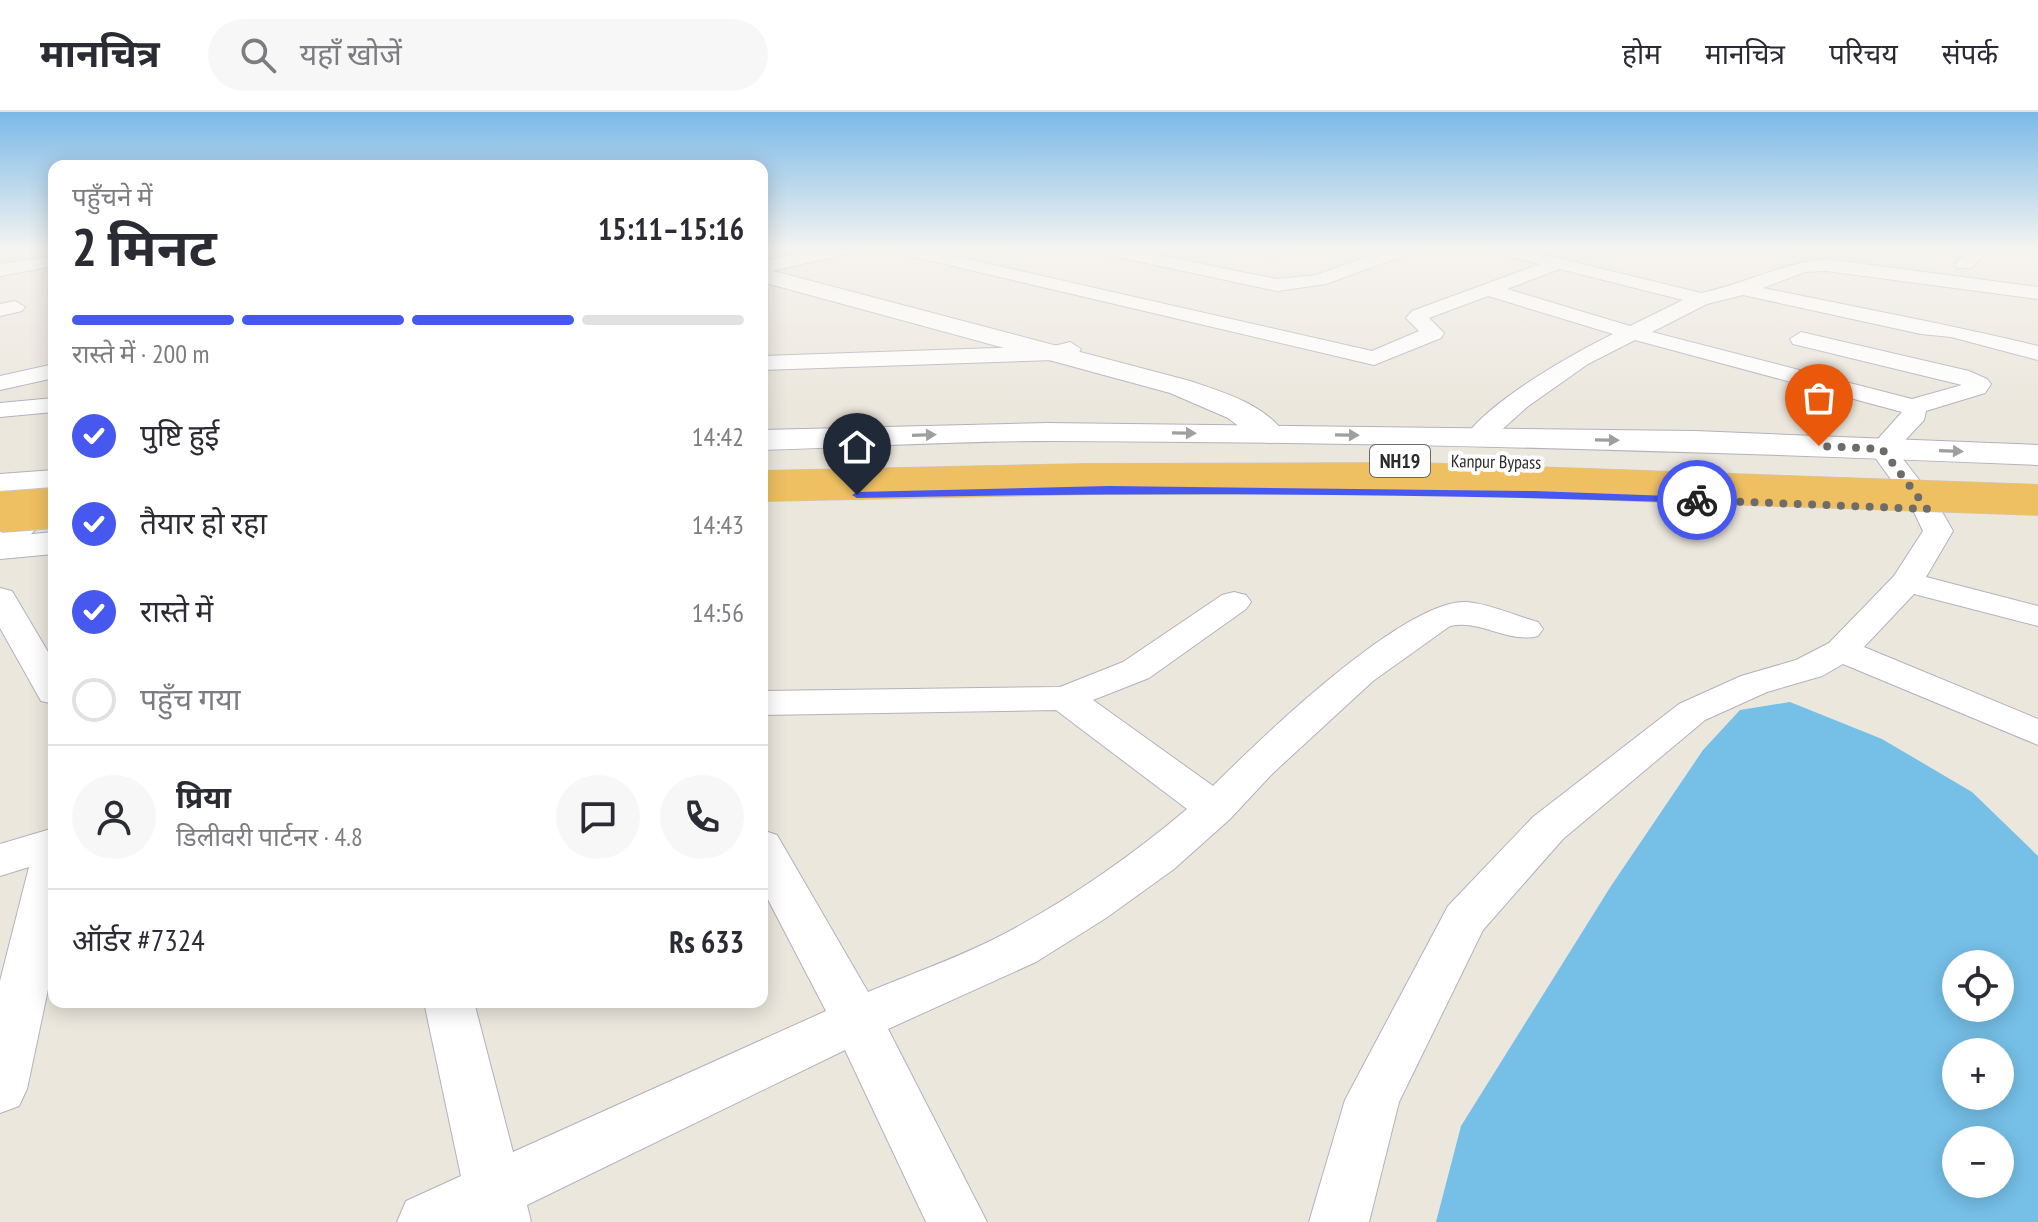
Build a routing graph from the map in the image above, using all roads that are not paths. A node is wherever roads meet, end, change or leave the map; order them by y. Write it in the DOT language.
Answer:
graph roads {
  1 [pos="878,302"];
  2 [pos="1125,302"];
  3 [pos="1455,302"];
  4 [pos="1528,302"];
  5 [pos="1695,302"];
  6 [pos="1800,302"];
  7 [pos="1632,333"];
  8 [pos="1801,339"];
  9 [pos="1062,351"];
  10 [pos="2038,353"];
  11 [pos="768,361"];
  12 [pos="48,372"];
  13 [pos="0,383"];
  14 [pos="48,406"];
  15 [pos="1913,407"];
  16 [pos="0,410"];
  17 [pos="1269,434"];
  18 [pos="1478,437"];
  19 [pos="768,440"];
  20 [pos="1882,449"];
  21 [pos="2038,455"];
  22 [pos="768,468"];
  23 [pos="48,480"];
  24 [pos="2038,482"];
  25 [pos="0,484"];
  26 [pos="768,486"];
  27 [pos="48,497"];
  28 [pos="768,498"];
  29 [pos="2038,500"];
  30 [pos="1927,509"];
  31 [pos="48,511"];
  32 [pos="2038,515"];
  33 [pos="48,528"];
  34 [pos="0,537"];
  35 [pos="48,542"];
  36 [pos="1907,582"];
  37 [pos="1234,602"];
  38 [pos="4,615"];
  39 [pos="2038,616"];
  40 [pos="1526,629"];
  41 [pos="1841,650"];
  42 [pos="48,684"];
  43 [pos="1065,698"];
  44 [pos="768,703"];
  45 [pos="2038,733"];
  46 [pos="1215,809"];
  47 [pos="48,846"];
  48 [pos="768,857"];
  49 [pos="0,860"];
  50 [pos="48,880"];
  51 [pos="450,1008"];
  52 [pos="857,1020"];
  53 [pos="2,1068"];
  54 [pos="498,1207"];
  55 [pos="427,1222"];
  56 [pos="957,1222"];
  57 [pos="1339,1222"];
  1 -- 9 [label="main road"];
  2 -- 3 [label="street"];
  4 -- 7 [label="street"];
  5 -- 7 [label="street"];
  6 -- 10 [label="street"];
  7 -- 15 [label="street"];
  7 -- 18 [label="street"];
  8 -- 15 [label="street"];
  9 -- 11 [label="street"];
  9 -- 17 [label="main road"];
  12 -- 13 [label="street"];
  14 -- 16 [label="street"];
  15 -- 20 [label="street"];
  17 -- 18 [label="main road, one-way"];
  19 -- 17 [label="main road, one-way"];
  18 -- 20 [label="main road, one-way"];
  20 -- 21 [label="main road, one-way"];
  20 -- 30 [label="street"];
  22 -- 24 [label="highway, Kanpur Bypass / NH19"];
  23 -- 25 [label="main road"];
  26 -- 29 [label="highway, Kanpur Bypass / NH19, bridge"];
  27 -- 34 [label="street"];
  28 -- 30 [label="main road"];
  30 -- 32 [label="main road"];
  30 -- 36 [label="street"];
  31 -- 34 [label="highway, bridge"];
  33 -- 34 [label="highway"];
  34 -- 35 [label="main road"];
  36 -- 39 [label="street"];
  36 -- 41 [label="street"];
  37 -- 43 [label="street"];
  38 -- 42 [label="street"];
  40 -- 46 [label="street"];
  41 -- 45 [label="street"];
  41 -- 57 [label="street"];
  43 -- 44 [label="street"];
  43 -- 46 [label="street"];
  46 -- 52 [label="street"];
  47 -- 49 [label="street"];
  48 -- 52 [label="street"];
  50 -- 53 [label="street"];
  51 -- 54 [label="street"];
  52 -- 54 [label="street"];
  52 -- 56 [label="street"];
  54 -- 55 [label="street"];
}
